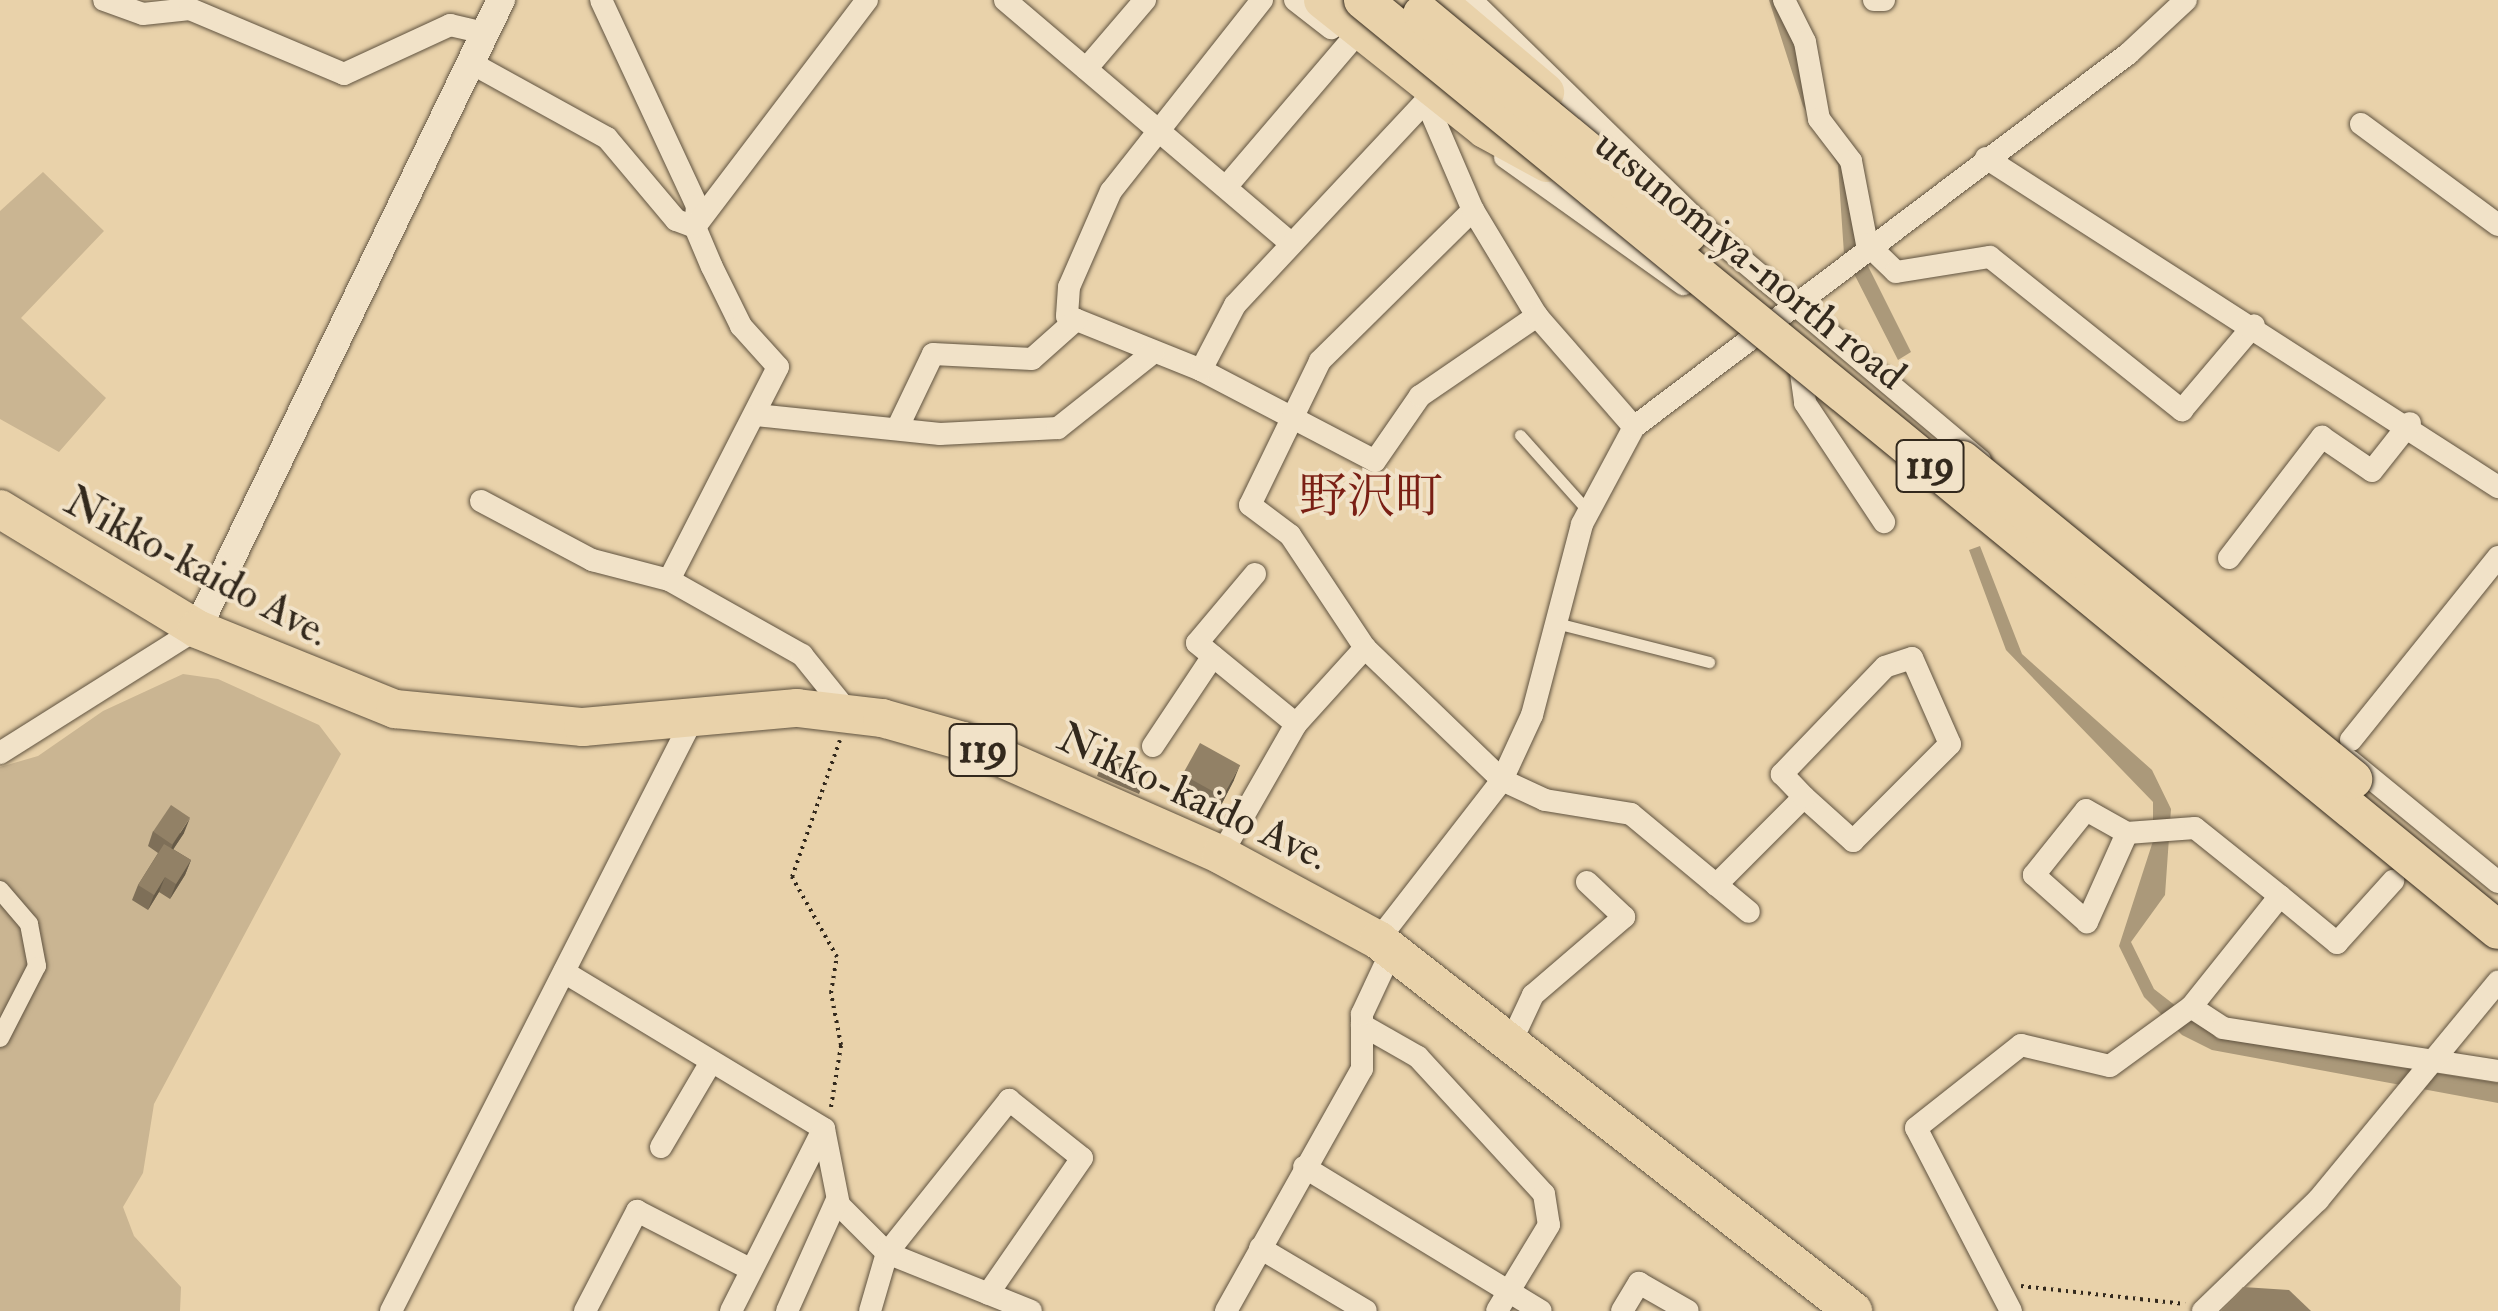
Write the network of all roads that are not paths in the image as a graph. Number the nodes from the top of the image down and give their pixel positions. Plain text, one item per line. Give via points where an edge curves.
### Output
1 (104, 0) edge
2 (501, 0) edge
3 (601, 0) edge
4 (867, 0) edge
5 (1145, 0) edge
6 (1262, 0) edge
7 (1295, 0) edge
8 (1323, 0) edge
9 (1364, 0) edge
10 (1404, 0) edge
11 (1436, 0) edge
12 (1472, 0) edge
13 (1784, 0) edge
14 (1874, 0) edge
15 (1884, 0) edge
16 (2186, 0) edge
17 (1014, 3) edge
18 (485, 33) junction
19 (1350, 42) junction
20 (471, 63) junction
21 (1086, 69) junction
22 (1426, 101) junction
23 (2361, 124) dead end
24 (1157, 127) junction
25 (1986, 158) junction
26 (1588, 186) junction
27 (1226, 187) junction
28 (1472, 210) junction
29 (2498, 225) edge
30 (695, 227) junction
31 (1696, 240) junction
32 (1289, 242) junction
33 (1868, 244) junction
34 (1792, 306) junction
35 (1536, 316) junction
36 (1076, 320) junction
37 (2254, 325) junction
38 (1755, 335) junction
39 (1154, 352) junction
40 (1201, 370) junction
41 (1801, 373) junction
42 (1292, 414) junction
43 (756, 415) junction
44 (2410, 423) junction
45 (1634, 427) junction
46 (897, 429) junction
47 (1520, 435) dead end
48 (2498, 487) edge
49 (481, 501) dead end
50 (0, 509) edge
51 (1588, 511) junction
52 (1884, 522) dead end
53 (2498, 557) edge
54 (2230, 558) dead end
55 (1256, 574) dead end
56 (669, 580) junction
57 (1552, 622) junction
58 (197, 628) junction
59 (1365, 648) junction
60 (1213, 656) junction
61 (1709, 662) dead end
62 (848, 712) junction
63 (693, 718) junction
64 (1296, 724) junction
65 (2351, 740) dead end
66 (1153, 746) dead end
67 (0, 753) edge
68 (1502, 780) junction
69 (1804, 797) junction
70 (2126, 834) junction
71 (1221, 855) junction
72 (2393, 881) dead end
73 (1587, 882) dead end
74 (2498, 882) edge
75 (1716, 884) junction
76 (0, 890) edge
77 (2280, 896) junction
78 (2498, 897) edge
79 (1749, 912) dead end
80 (2498, 930) edge
81 (1385, 945) junction
82 (2498, 950) edge
83 (564, 972) junction
84 (2498, 982) edge
85 (2191, 1006) junction
86 (1362, 1025) junction
87 (0, 1038) edge
88 (1511, 1042) junction
89 (711, 1062) junction
90 (2440, 1062) junction
91 (2498, 1071) edge
92 (824, 1129) junction
93 (661, 1148) dead end
94 (1304, 1167) junction
95 (837, 1200) junction
96 (1260, 1248) junction
97 (887, 1254) junction
98 (750, 1269) junction
99 (988, 1294) junction
100 (1503, 1301) edge
101 (2205, 1309) edge
102 (391, 1311) edge
103 (585, 1311) edge
104 (731, 1311) edge
105 (788, 1311) edge
106 (870, 1311) edge
107 (1031, 1311) edge
108 (1226, 1311) edge
109 (1366, 1311) edge
110 (1541, 1311) edge
111 (1622, 1311) edge
112 (1688, 1311) edge
113 (1852, 1311) edge
114 (2011, 1311) edge

1 - 18 street via 143,14 190,9 344,74 450,25
2 - 18 street
3 - 30 street via 698,206
4 - 30 street
5 - 21 street
6 - 24 street
7 - 19 street
8 - 26 highway, bridge via 1485,129
9 - 26 highway, utsunomiya-north road / 119, bridge
10 - 31 highway, utsunomiya-north road / 119, bridge
11 - 31 highway, bridge via 1620,155
12 - 34 street
13 - 33 street via 1805,42 1819,119 1850,161
14 - 15 street
16 - 25 street
17 - 21 street
18 - 20 street
19 - 22 street
19 - 27 street
20 - 30 street via 607,138 676,220
20 - 58 street
21 - 24 street
22 - 28 street
22 - 32 street
22 - 38 street
23 - 29 street
24 - 27 street
24 - 36 street via 1111,191 1069,286 1067,316
25 - 33 street
25 - 37 street via 2184,294
26 - 80 highway, utsunomiya-north road / 119, bridge
27 - 32 street
28 - 35 street
28 - 42 street via 1320,360
30 - 43 street via 740,326 778,367
31 - 78 highway, utsunomiya-north road / 119, bridge
32 - 40 street via 1235,304
33 - 34 street
33 - 37 street via 1896,272 1990,257 2182,410
34 - 38 street
34 - 74 street
35 - 42 street via 1420,396 1376,461
35 - 45 street
36 - 39 street
36 - 46 street via 1032,359 933,354
37 - 44 street
38 - 41 street
38 - 45 street
39 - 40 street
39 - 46 street via 1058,428
40 - 42 street
41 - 52 street via 1805,403
41 - 82 street
42 - 59 street via 1250,505 1290,535
43 - 46 street
43 - 56 street
44 - 48 street
44 - 54 street via 2372,471 2322,437
45 - 51 street
47 - 51 lane
49 - 56 street via 592,560
50 - 58 highway, Nikko-kaido Ave. / 119
51 - 57 street
53 - 65 street
55 - 60 street via 1197,643
56 - 62 street via 802,656
57 - 61 lane
57 - 68 street via 1532,715
58 - 63 highway, Nikko-kaido Ave. / 119 via 345,694 433,716 583,727
58 - 67 street
59 - 64 street
59 - 68 street
60 - 64 street
60 - 66 street
62 - 63 highway, Nikko-kaido Ave. / 119
62 - 71 highway, Nikko-kaido Ave. / 119 via 963,741
63 - 83 street
64 - 71 street
68 - 75 street via 1573,806 1613,805
68 - 81 street
69 - 69 street via 1852,840 1950,744 1912,658 1886,667 1782,774
69 - 75 street
70 - 70 street via 2086,810 2034,875 2087,922
70 - 77 street via 2196,828
71 - 81 highway, Nikko-kaido Ave. / 119
72 - 77 street via 2338,943
73 - 88 street via 1624,917 1533,995
75 - 79 street
76 - 87 street via 29,924 37,966
77 - 85 street
81 - 86 street
81 - 88 highway, Nikko-kaido Ave. / 119
83 - 89 street
83 - 102 street
84 - 90 street
85 - 90 street via 2224,1028
85 - 114 street via 2110,1066 2020,1046 1916,1128 1991,1286
86 - 94 street via 1362,1068
86 - 100 street via 1418,1057 1544,1194 1548,1225
88 - 113 highway, Nikko-kaido Ave. / 119
89 - 92 street
89 - 93 street
90 - 91 street
90 - 101 street
92 - 95 street via 823,1154
92 - 98 street
94 - 96 street
94 - 100 street
95 - 97 street
95 - 105 street
96 - 108 street
96 - 109 street
97 - 99 street
97 - 99 street via 1009,1100 1082,1158
97 - 106 street
98 - 103 street via 638,1212
98 - 104 street
99 - 107 street
100 - 110 street
111 - 112 street via 1640,1283

